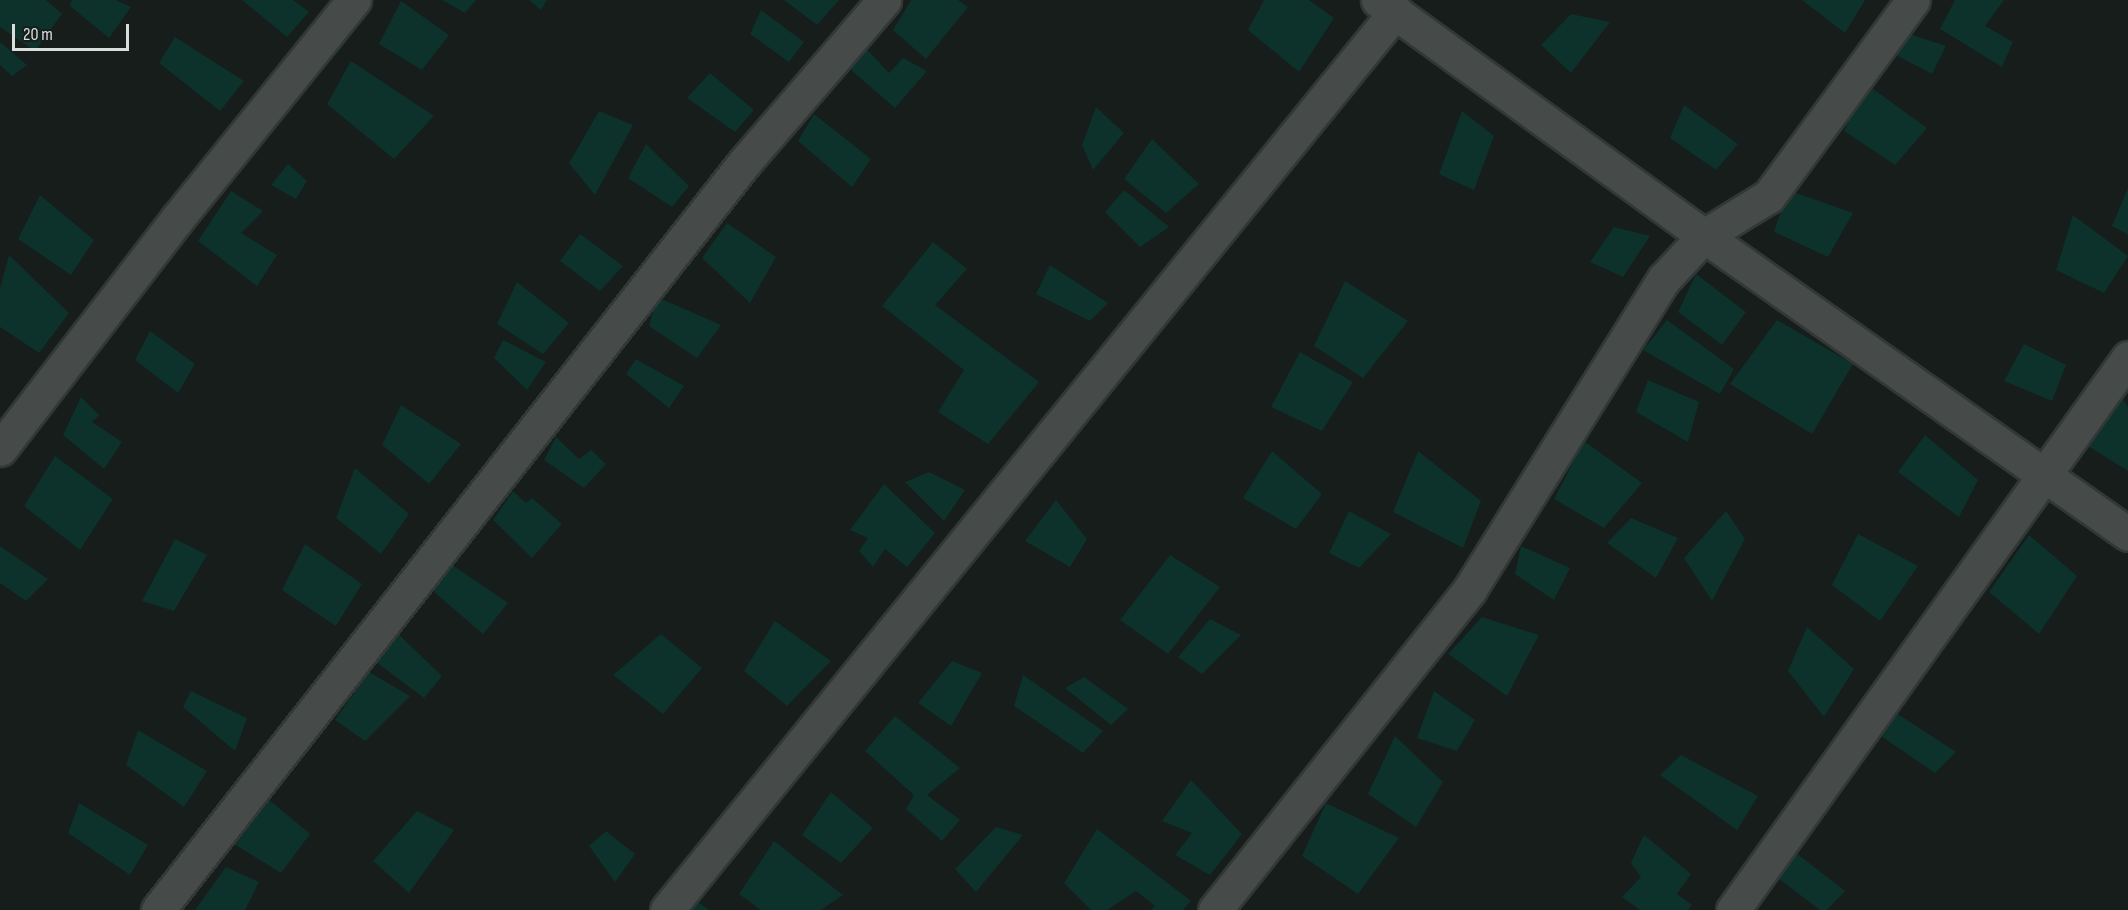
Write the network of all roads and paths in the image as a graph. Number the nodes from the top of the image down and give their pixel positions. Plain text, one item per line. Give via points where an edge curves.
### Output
1 (354, 0) edge
2 (884, 0) edge
3 (1913, 0) edge
4 (1387, 6) edge
5 (1704, 236) junction
6 (2128, 358) edge
7 (0, 449) edge
8 (2046, 476) junction
9 (2128, 534) edge
10 (158, 910) edge
11 (667, 910) edge
12 (1215, 910) edge
13 (1733, 910) edge

1 - 7 street via 177,219
2 - 10 street via 744,163
3 - 5 street via 1768,196
4 - 5 street
4 - 11 street
5 - 8 street
5 - 12 street via 1664,279 1470,589
6 - 8 street
8 - 9 street
8 - 13 street

